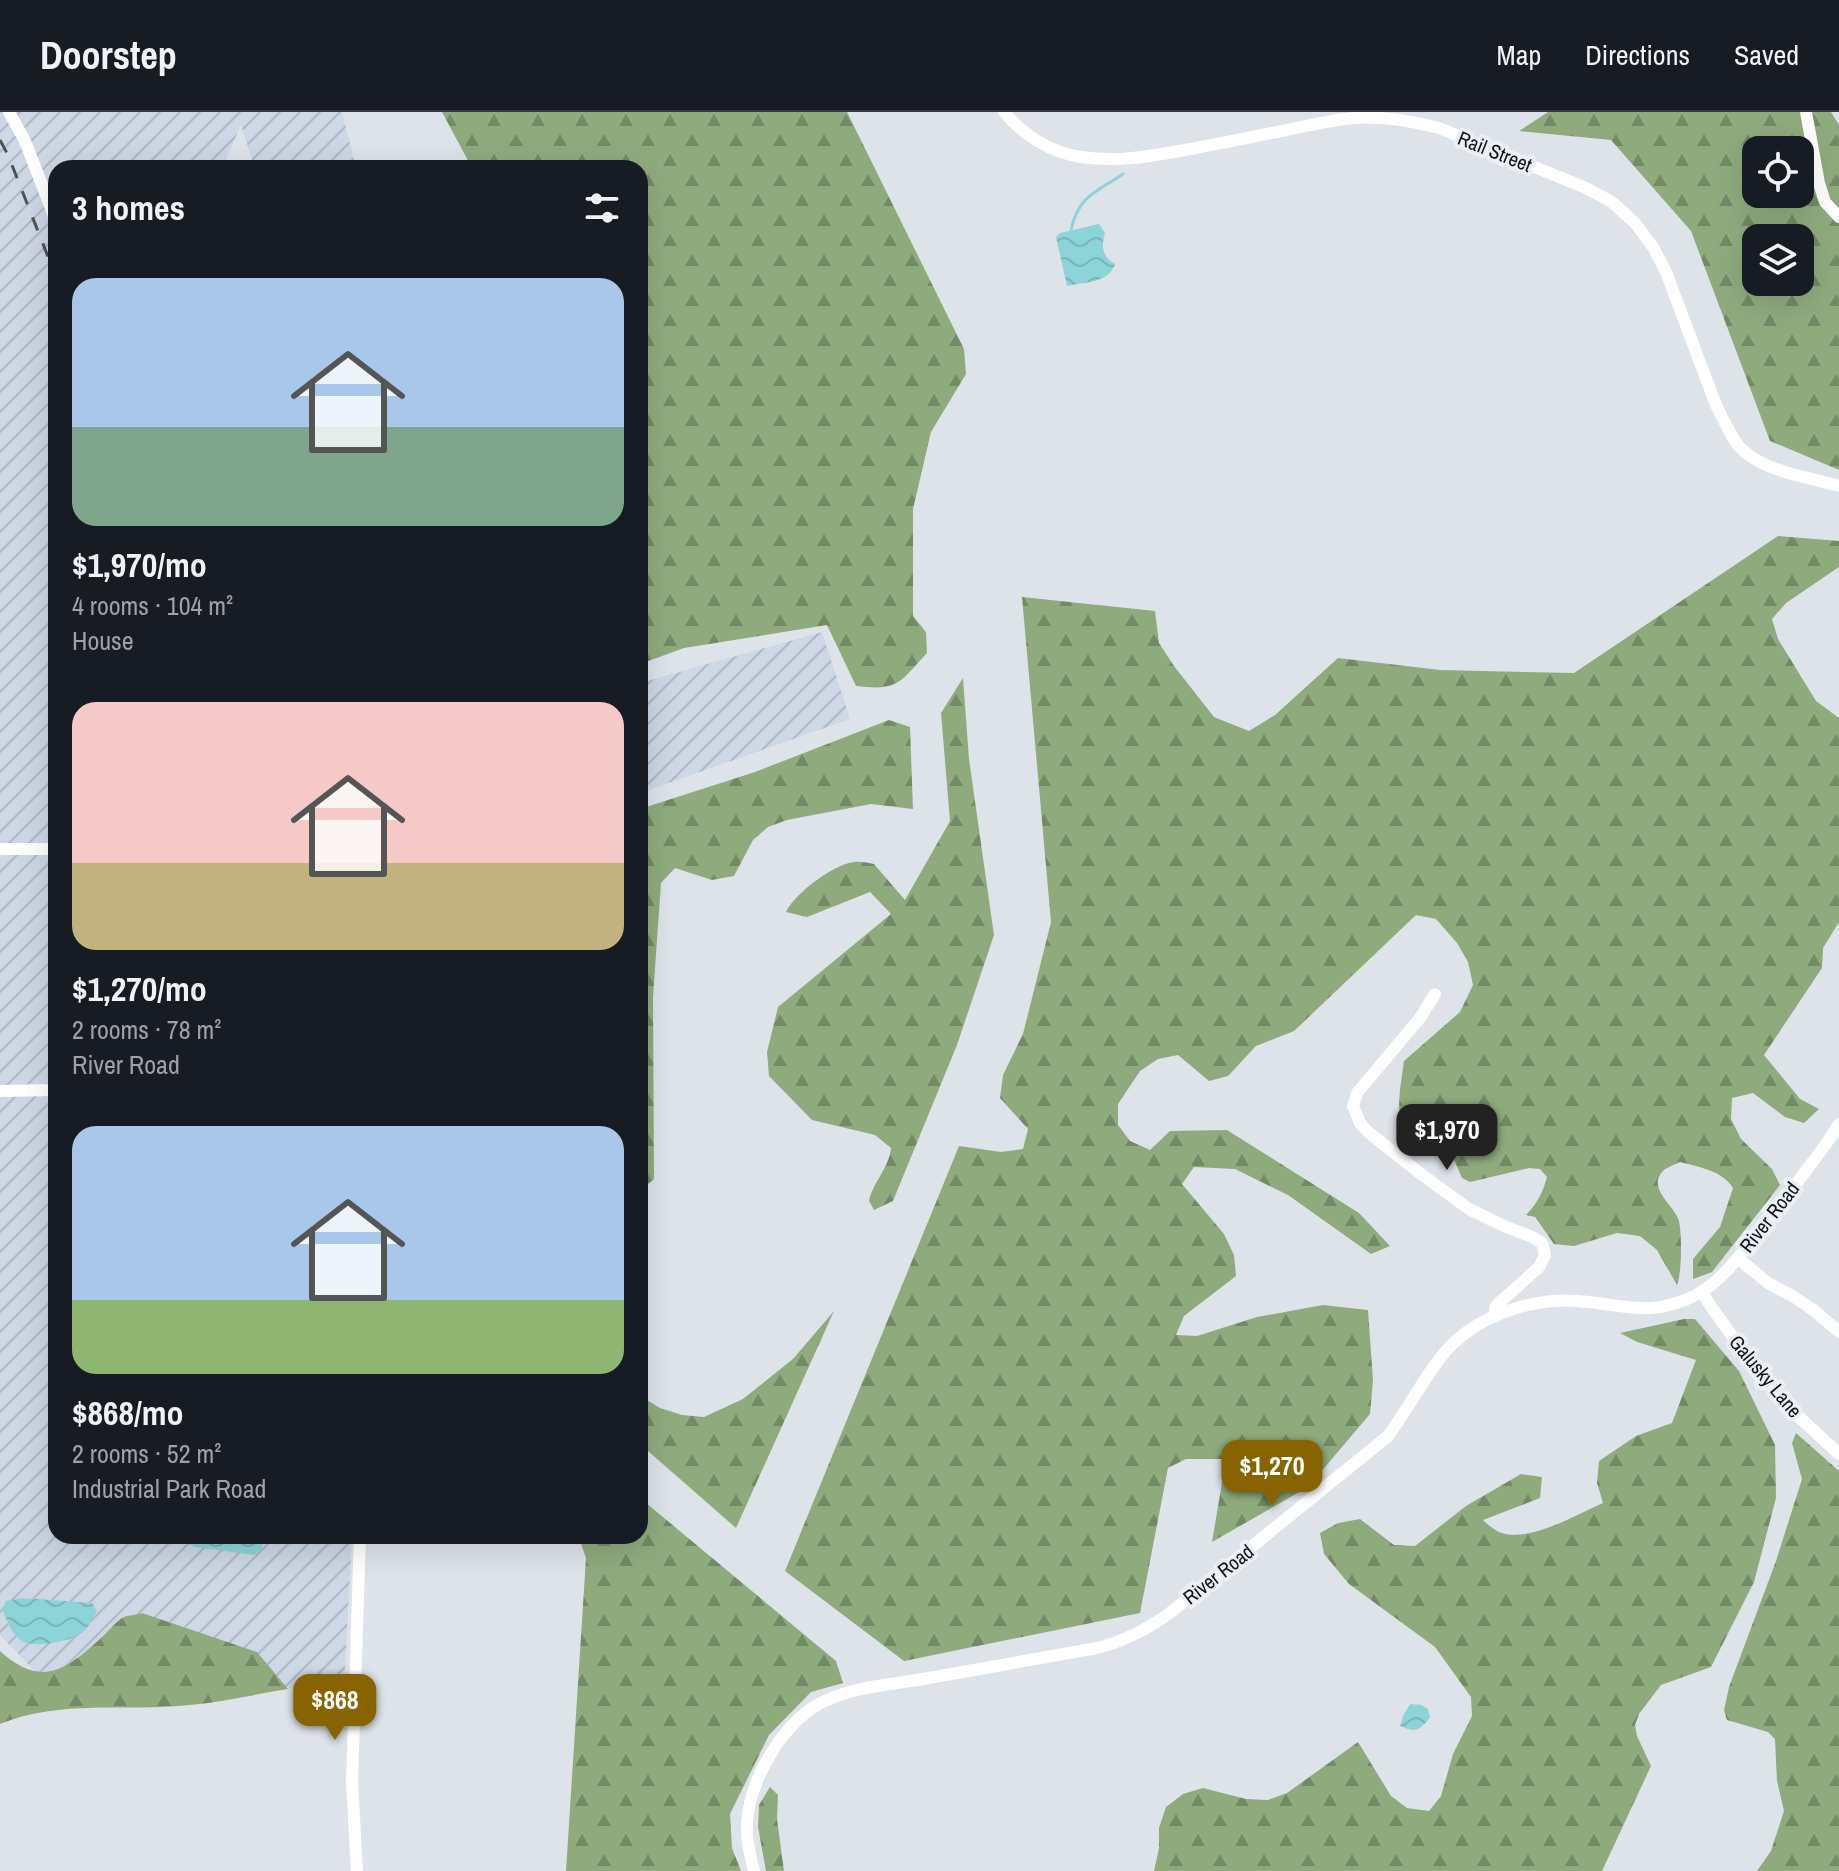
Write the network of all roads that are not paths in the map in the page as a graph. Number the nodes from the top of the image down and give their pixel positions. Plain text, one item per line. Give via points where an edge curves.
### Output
1 (9, 112) edge
2 (1004, 112) edge
3 (1806, 112) edge
4 (48, 200) edge
5 (1839, 217) edge
6 (1839, 486) edge
7 (0, 849) edge
8 (48, 849) edge
9 (1435, 994) dead end
10 (48, 1090) edge
11 (0, 1091) edge
12 (1839, 1124) edge
13 (1738, 1258) junction
14 (1702, 1291) junction
15 (1495, 1317) junction
16 (1839, 1332) edge
17 (1839, 1454) edge
18 (360, 1544) edge
19 (357, 1871) edge
20 (754, 1871) edge

1 - 4 street
2 - 6 street, Rail Street via 1030,137 1057,150 1105,159 1163,154 1356,118 1415,122 1586,188 1612,202 1653,247 1716,405 1739,446 1764,465
3 - 5 street via 1822,193
7 - 8 street
9 - 15 street via 1357,1093 1353,1106 1368,1132 1442,1190 1483,1217 1542,1243 1545,1255 1539,1267 1499,1303
10 - 11 street
12 - 13 street, River Road
13 - 14 street, River Road
13 - 16 street
14 - 15 street, River Road via 1662,1308 1552,1301
14 - 17 street, Galusky Lane via 1757,1371
15 - 20 street, River Road via 1446,1351 1387,1437 1155,1624 1114,1644 872,1688 811,1709 784,1734 754,1791 747,1825
18 - 19 street via 352,1781

